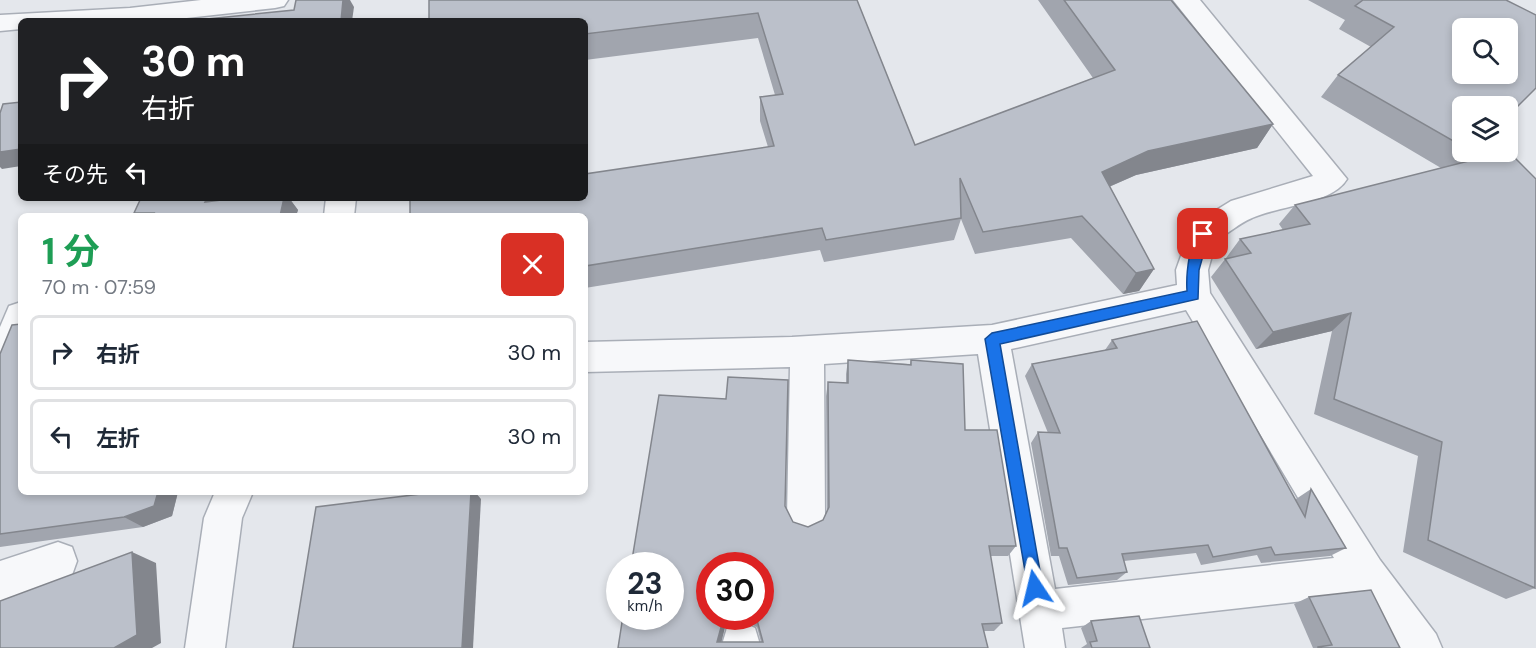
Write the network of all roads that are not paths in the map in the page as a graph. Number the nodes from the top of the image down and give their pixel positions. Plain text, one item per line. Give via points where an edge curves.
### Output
1 (275, 0) edge
2 (1186, 0) edge
3 (90, 18) edge
4 (18, 21) edge
5 (0, 23) edge
6 (1194, 295) junction
7 (0, 308) edge
8 (18, 310) edge
9 (18, 324) edge
10 (992, 339) junction
11 (807, 350) junction
12 (588, 357) edge
13 (0, 370) edge
14 (233, 495) edge
15 (806, 517) dead end
16 (58, 561) dead end
17 (1366, 574) junction
18 (0, 581) edge
19 (1042, 629) edge
20 (205, 648) edge
21 (1422, 648) edge

1 - 3 street
2 - 6 street via 1332,178 1316,187 1242,209 1203,234 1192,270
4 - 5 street
6 - 10 street
6 - 17 street
7 - 8 street
9 - 13 street
10 - 11 street
10 - 19 street
11 - 12 street
11 - 15 street
14 - 20 street via 223,518
16 - 18 street
17 - 19 street
17 - 21 street

